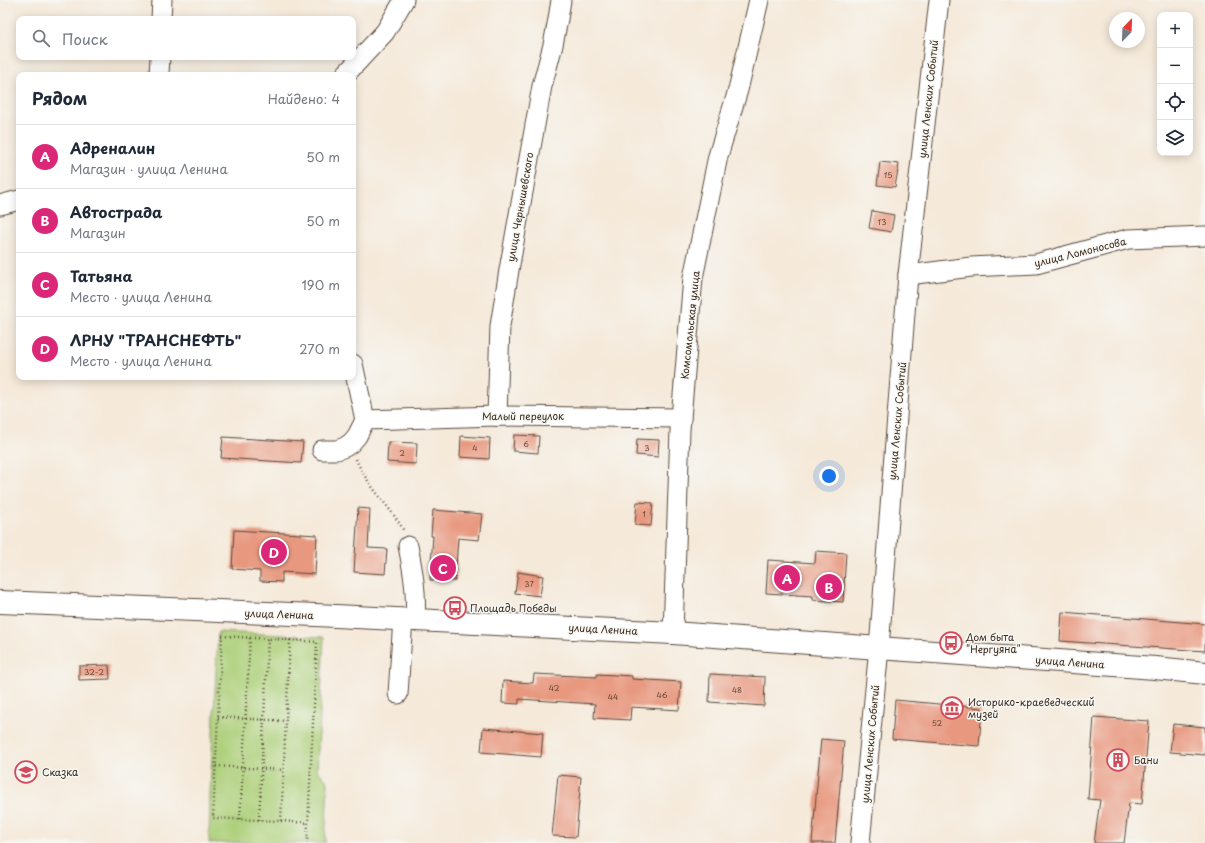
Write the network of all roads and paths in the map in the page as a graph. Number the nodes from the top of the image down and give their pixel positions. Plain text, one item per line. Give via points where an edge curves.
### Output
1 (162, 0) edge
2 (404, 0) edge
3 (561, 0) edge
4 (759, 0) edge
5 (939, 0) edge
6 (161, 16) edge
7 (160, 60) edge
8 (159, 72) edge
9 (348, 72) edge
10 (16, 201) edge
11 (0, 205) edge
12 (1205, 236) edge
13 (908, 275) junction
14 (356, 378) edge
15 (497, 416) junction
16 (681, 418) junction
17 (365, 420) junction
18 (351, 443) junction
19 (322, 450) dead end
20 (408, 546) joint
21 (0, 602) edge
22 (409, 619) junction
23 (673, 633) junction
24 (250, 637) junction
25 (268, 638) junction
26 (290, 640) junction
27 (879, 648) junction
28 (1205, 673) edge
29 (398, 694) dead end
30 (218, 717) junction
31 (245, 718) junction
32 (264, 719) junction
33 (286, 720) junction
34 (216, 766) junction
35 (243, 767) junction
36 (262, 768) junction
37 (283, 770) junction
38 (240, 819) junction
39 (259, 820) junction
40 (281, 821) junction
41 (308, 823) junction
42 (307, 843) edge
43 (860, 843) edge

1 - 6 street
2 - 9 street via 386,32
3 - 15 street, улица Чернышевского via 542,86 500,326
4 - 16 street, Комсомольская улица via 738,90 718,156 693,278
5 - 13 street, улица Ленских Событий
7 - 8 street
10 - 11 street
12 - 13 street, улица Ломоносова via 1128,240 1036,264 971,267
13 - 27 street, улица Ленских Событий
14 - 17 street
15 - 16 street, Малый переулок
15 - 17 street, Малый переулок
16 - 23 street, Комсомольская улица
17 - 18 street via 358,436
18 - 19 street via 337,450
18 - 20 path via 361,468 399,523
20 - 22 street via 416,605
21 - 22 main road, улица Ленина
22 - 23 main road, улица Ленина
22 - 29 street
23 - 27 main road, улица Ленина
24 - 25 path
24 - 30 path via 222,636
24 - 31 path
25 - 26 path
25 - 32 path
26 - 33 path
26 - 41 path via 318,642
27 - 28 main road, улица Ленина
27 - 43 street, улица Ленских Событий
30 - 31 path
30 - 34 path
31 - 32 path
31 - 35 path
32 - 33 path
32 - 36 path
33 - 37 path
34 - 35 path
34 - 38 path via 213,818
35 - 36 path
35 - 38 path
36 - 37 path
36 - 39 path
37 - 40 path
38 - 39 path
39 - 40 path
40 - 41 path
41 - 42 path

